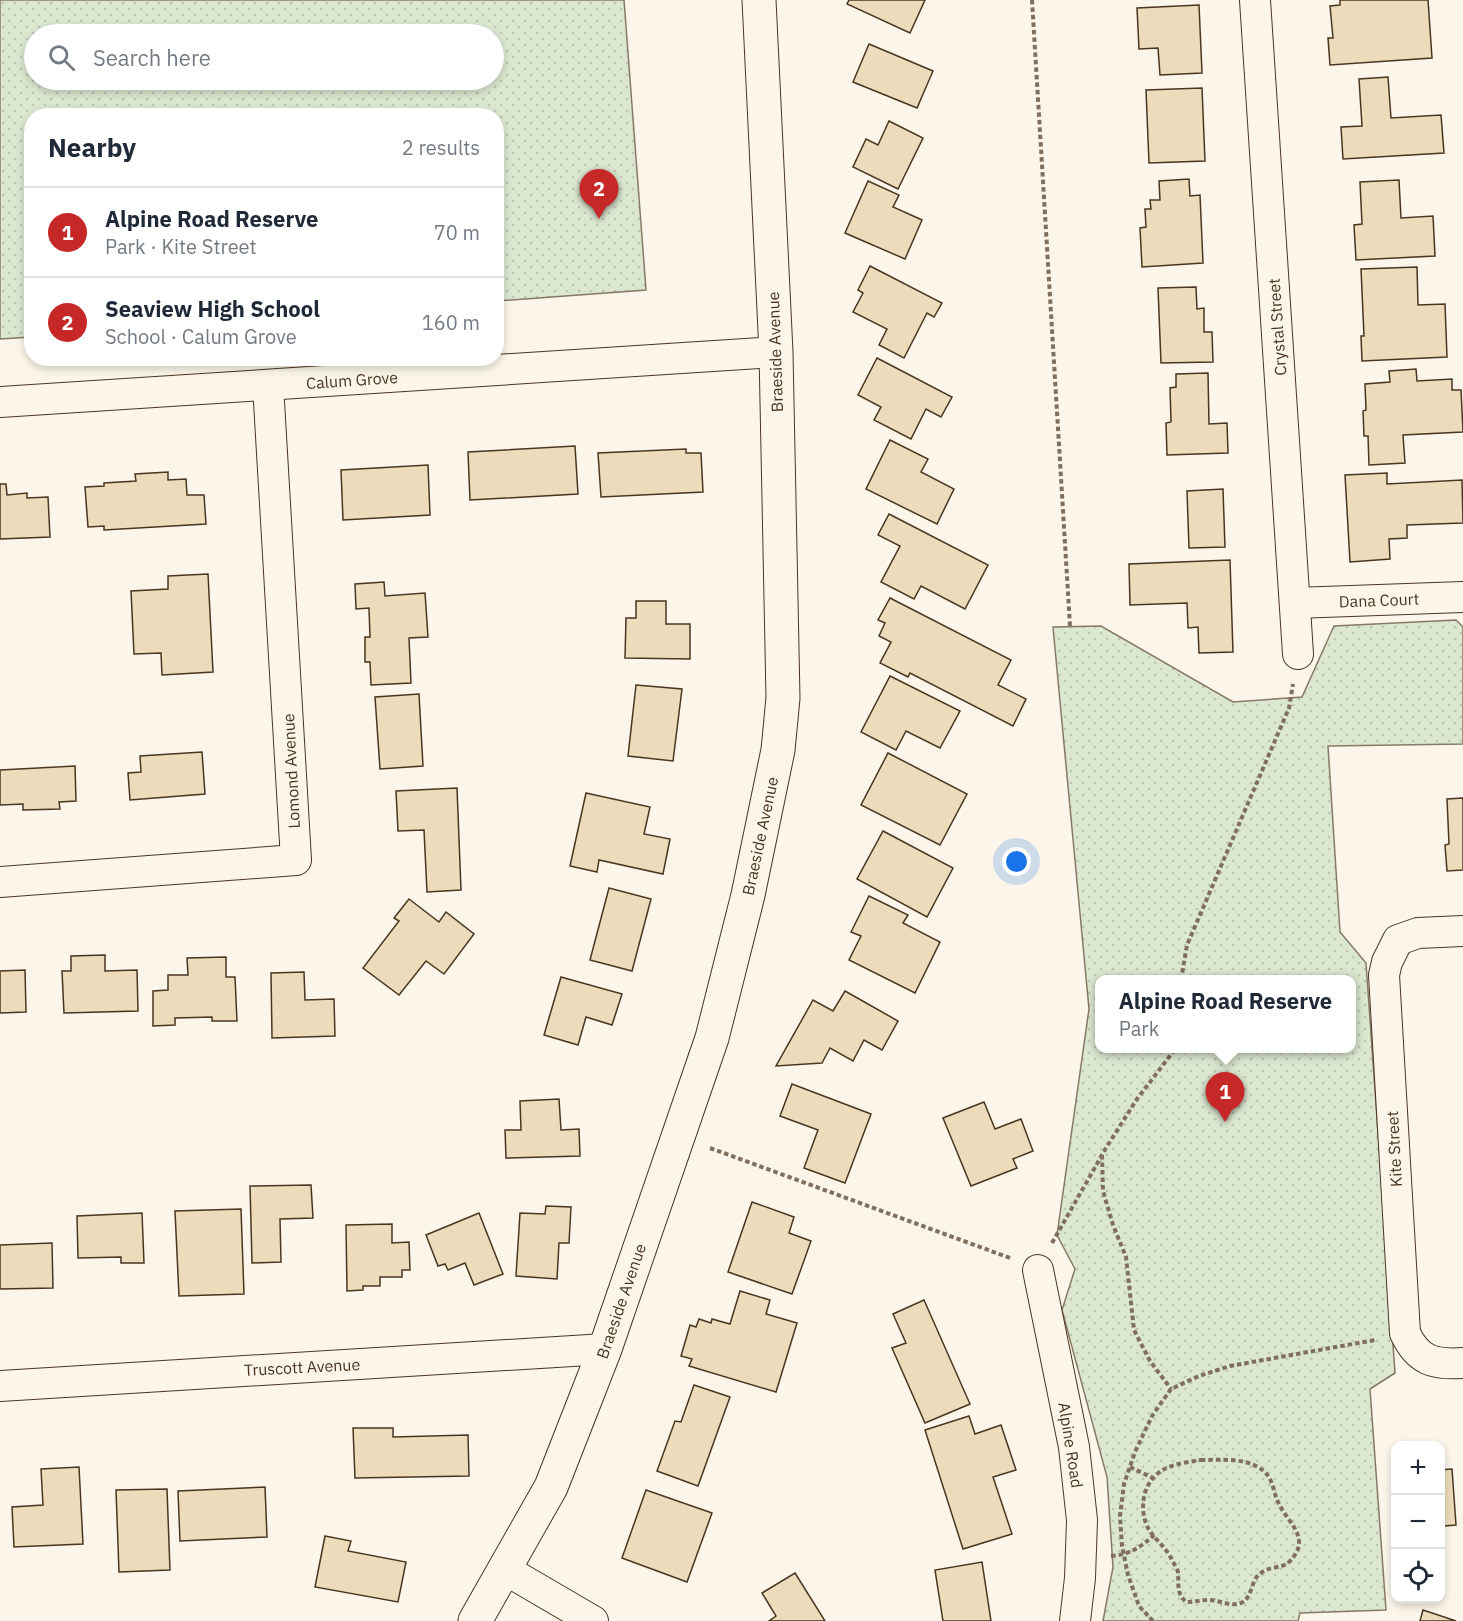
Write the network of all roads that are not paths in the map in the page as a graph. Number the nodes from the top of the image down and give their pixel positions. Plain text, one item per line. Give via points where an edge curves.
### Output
1 (759, 0) edge
2 (1255, 0) edge
3 (776, 352) junction
4 (268, 385) junction
5 (0, 402) edge
6 (1463, 597) edge
7 (1295, 603) junction
8 (1298, 654) road end
9 (0, 882) edge
10 (1463, 931) edge
11 (1038, 1270) road end
12 (605, 1349) junction
13 (1463, 1363) edge
14 (0, 1386) edge
15 (504, 1569) junction
16 (475, 1621) edge
17 (593, 1621) edge
18 (1075, 1621) edge

1 - 3 street, Braeside Avenue
2 - 7 street, Crystal Street
3 - 4 street, Calum Grove
3 - 12 street, Braeside Avenue via 783,698 778,750 748,895 712,1038
4 - 5 street, Calum Grove
4 - 9 street, Lomond Avenue via 296,860
6 - 7 street, Dana Court
7 - 8 street, Crystal Street
10 - 13 street, Kite Street via 1408,935 1398,940 1384,975 1406,1333 1420,1355 1445,1364
11 - 18 street, Alpine Road via 1074,1447 1082,1520
12 - 14 street, Truscott Avenue
12 - 15 street, Braeside Avenue via 551,1487
15 - 16 street, Braeside Avenue
15 - 17 street

